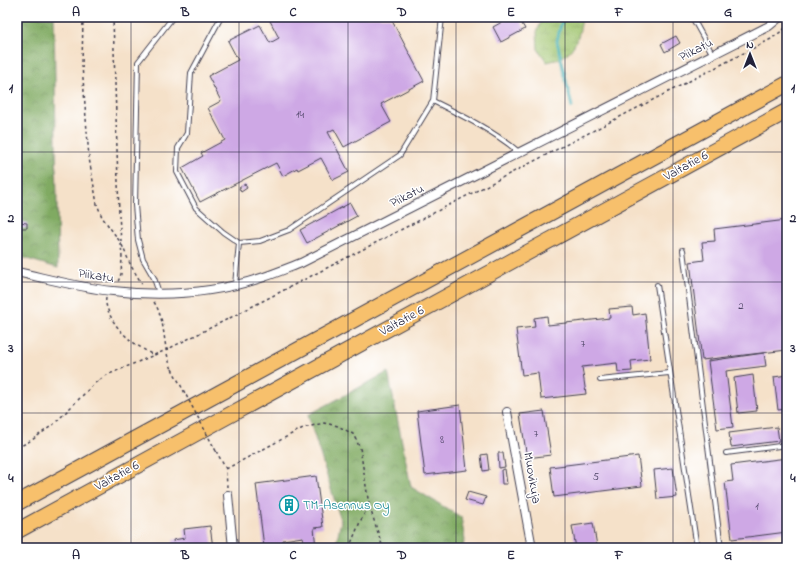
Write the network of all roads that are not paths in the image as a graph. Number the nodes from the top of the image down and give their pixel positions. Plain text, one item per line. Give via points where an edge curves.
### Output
1 (173, 17) edge
2 (221, 17) edge
3 (442, 17) edge
4 (692, 17) edge
5 (780, 17) edge
6 (713, 55) junction
7 (787, 84) edge
8 (433, 101) junction
9 (787, 111) edge
10 (520, 153) junction
11 (239, 243) junction
12 (683, 250) dead end
13 (17, 272) edge
14 (235, 285) junction
15 (657, 285) dead end
16 (159, 293) junction
17 (669, 373) junction
18 (600, 380) dead end
19 (507, 412) dead end
20 (787, 445) edge
21 (726, 453) dead end
22 (228, 495) road end
23 (17, 503) edge
24 (17, 531) edge
25 (233, 548) edge
26 (532, 548) edge
27 (697, 548) edge
28 (721, 548) edge

1 - 16 lane via 138,62 135,205 138,240 143,259
2 - 11 lane via 191,73 187,133 178,148 177,172 196,208
3 - 8 lane
4 - 6 lane
5 - 6 street, Piikatu via 769,26
6 - 10 street, Piikatu
7 - 23 highway, Valtatie 6
8 - 10 lane via 490,131
8 - 11 lane via 400,155 289,230 260,241
9 - 24 highway, Valtatie 6
10 - 14 street, Piikatu via 301,263
11 - 14 lane
12 - 28 lane
13 - 16 street, Piikatu via 112,291
14 - 16 street, Piikatu via 204,291
15 - 17 lane
17 - 18 lane
17 - 27 lane
19 - 26 street, Muovikuja
20 - 21 lane
22 - 25 street

